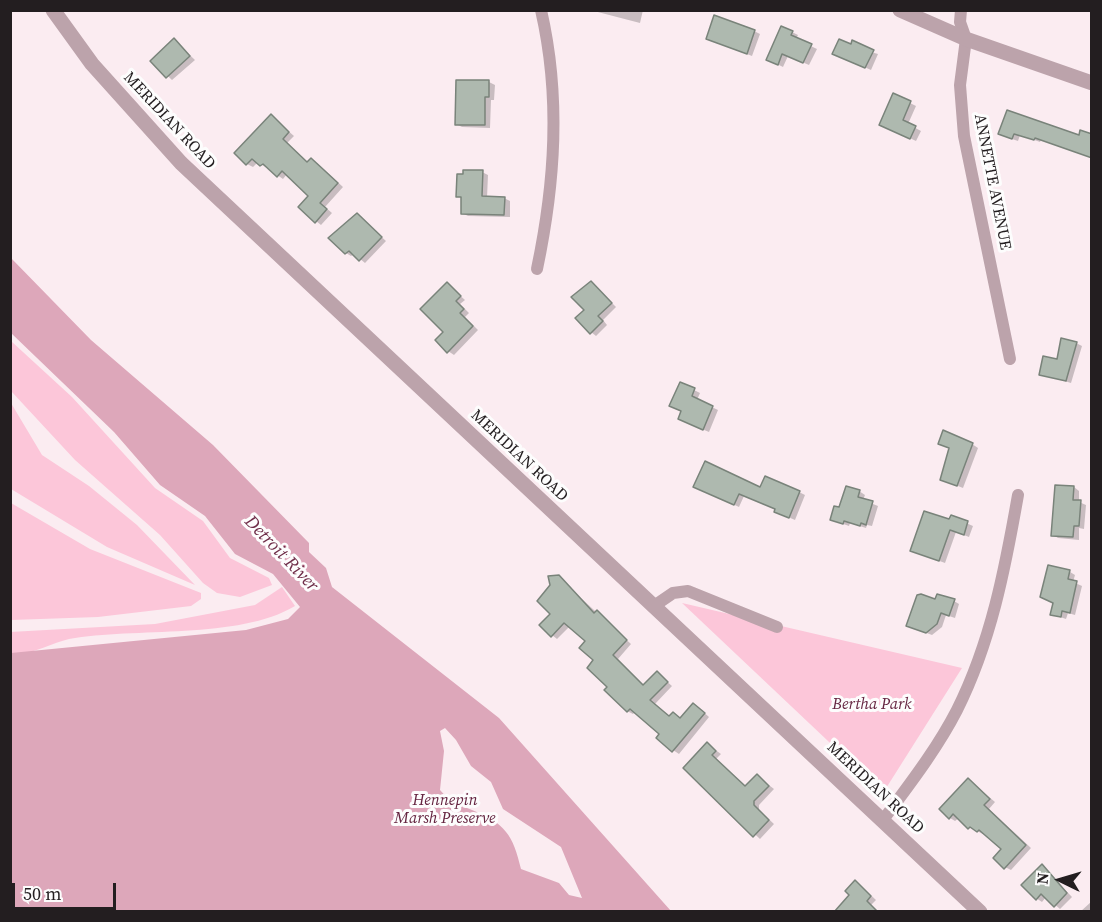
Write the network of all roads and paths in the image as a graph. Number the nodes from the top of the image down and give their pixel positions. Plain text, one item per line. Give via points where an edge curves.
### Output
1 (52, 10) edge
2 (541, 10) edge
3 (900, 10) edge
4 (961, 10) edge
5 (966, 39) junction
6 (1092, 83) edge
7 (537, 269) dead end
8 (1010, 359) dead end
9 (1018, 495) dead end
10 (654, 606) junction
11 (777, 627) dead end
12 (882, 820) junction
13 (980, 912) edge

1 - 10 street, MERIDIAN ROAD via 92,64 181,163
2 - 7 street via 552,74 554,137 547,221
3 - 5 street
4 - 5 street, ANNETTE AVENUE via 960,22
5 - 6 street
5 - 8 street, ANNETTE AVENUE via 960,85 964,136
9 - 12 street via 999,597 971,679 935,747
10 - 11 street via 673,593 688,591
10 - 12 street, MERIDIAN ROAD
12 - 13 street, MERIDIAN ROAD

